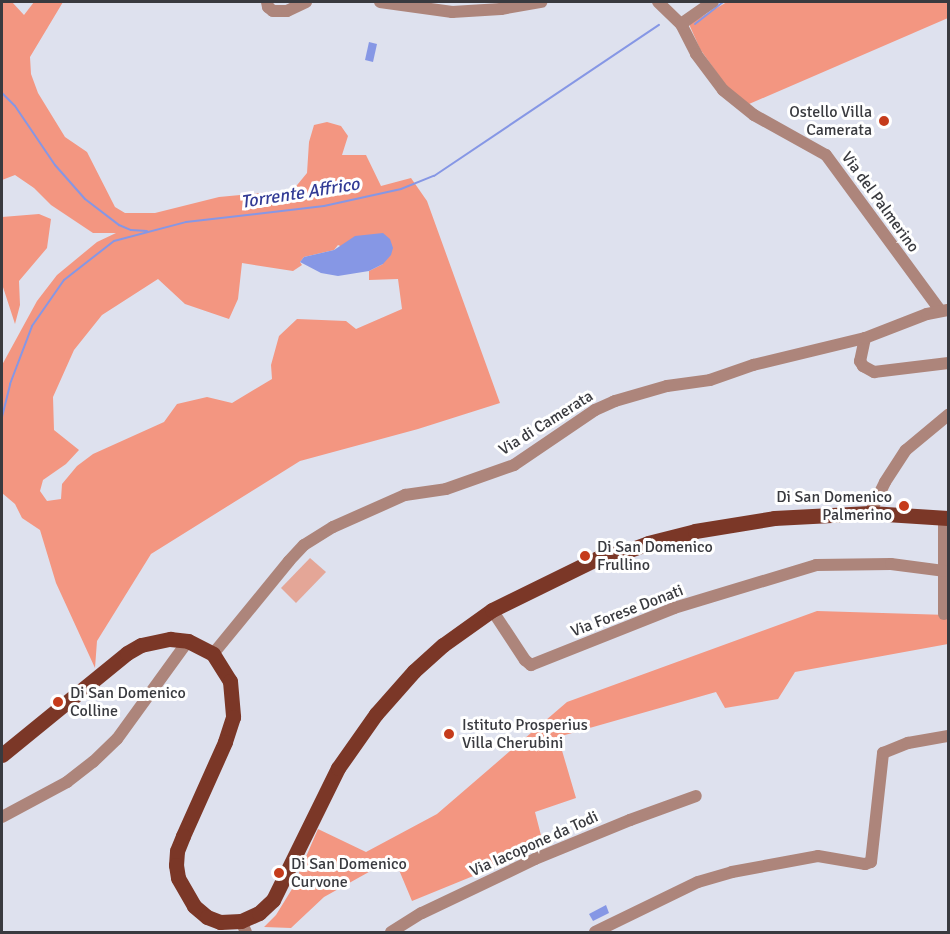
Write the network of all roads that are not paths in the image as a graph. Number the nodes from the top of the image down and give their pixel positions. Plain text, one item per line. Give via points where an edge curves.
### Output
1 (267, 2) edge
2 (306, 2) edge
3 (380, 2) edge
4 (541, 2) edge
5 (658, 2) edge
6 (713, 2) edge
7 (681, 24) junction
8 (944, 310) edge
9 (865, 338) junction
10 (948, 363) edge
11 (948, 415) edge
12 (878, 513) junction
13 (941, 517) edge
14 (944, 571) junction
15 (492, 610) junction
16 (944, 614) dead end
17 (188, 641) junction
18 (213, 654) junction
19 (948, 736) edge
20 (2, 755) edge
21 (696, 796) dead end
22 (2, 817) edge
23 (244, 927) edge
24 (392, 933) edge
25 (595, 933) edge

1 - 2 street via 273,11 287,11
3 - 4 street via 452,12
5 - 7 street, Via del Palmerino
6 - 7 street
7 - 8 street, Via del Palmerino via 723,90 754,115 826,155
8 - 9 street, Via di Camerata
9 - 10 street via 860,361 874,372
9 - 18 street, Via di Camerata via 615,401 595,410 514,465 446,489 405,495 333,527 304,545
11 - 12 street via 906,450 882,490
12 - 13 main road
12 - 15 main road via 742,522 615,551
13 - 14 street
14 - 15 street, Via Forese Donati via 891,564 816,565 674,608 531,665
14 - 16 street
15 - 23 main road via 443,645 383,704 338,768 273,900
17 - 18 main road
17 - 20 main road via 154,640 127,653
17 - 22 street via 117,739 93,762 67,782
18 - 23 main road via 230,681 233,717 180,843 176,865 178,878 194,906 207,917
19 - 25 street via 908,742 883,753 871,862 818,856 732,872 689,886
21 - 24 street, Via Iacopone da Todi via 535,859 422,913

